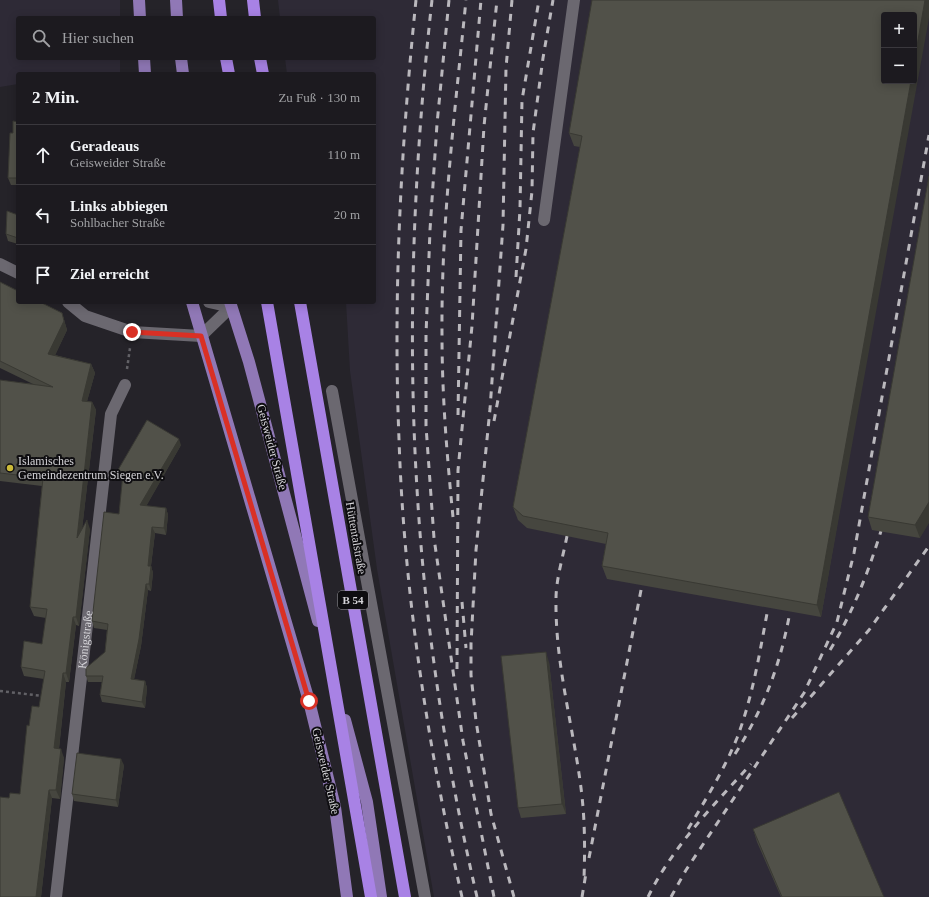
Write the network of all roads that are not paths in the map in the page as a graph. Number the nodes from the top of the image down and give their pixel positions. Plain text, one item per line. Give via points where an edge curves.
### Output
1 (139, 0) edge
2 (176, 0) edge
3 (219, 0) edge
4 (253, 0) edge
5 (574, 0) edge
6 (140, 16) edge
7 (177, 16) edge
8 (221, 16) edge
9 (255, 16) edge
10 (144, 60) edge
11 (181, 60) edge
12 (226, 60) edge
13 (260, 60) edge
14 (145, 72) edge
15 (183, 72) edge
16 (229, 72) edge
17 (263, 72) edge
18 (544, 220) dead end
19 (0, 264) edge
20 (16, 272) edge
21 (70, 304) edge
22 (193, 304) edge
23 (267, 304) edge
24 (300, 304) edge
25 (230, 305) edge
26 (201, 336) junction
27 (125, 385) road end
28 (332, 391) dead end
29 (56, 897) edge
30 (347, 897) edge
31 (371, 897) edge
32 (381, 897) edge
33 (405, 897) edge
34 (425, 897) edge

1 - 6 main road
2 - 7 main road
3 - 8 highway
4 - 9 highway
5 - 18 street
10 - 14 main road
11 - 15 main road
12 - 16 highway
13 - 17 highway
19 - 20 street
21 - 26 street via 85,316 132,332
22 - 26 main road, Geisweider Straße
23 - 31 highway, B 54
24 - 33 highway, Hüttentalstraße / B 54
25 - 26 street
25 - 32 main road, Geisweider Straße via 249,362 367,802
26 - 30 main road, Geisweider Straße via 309,701 335,807
27 - 29 street, Königstraße via 112,414
28 - 34 street

